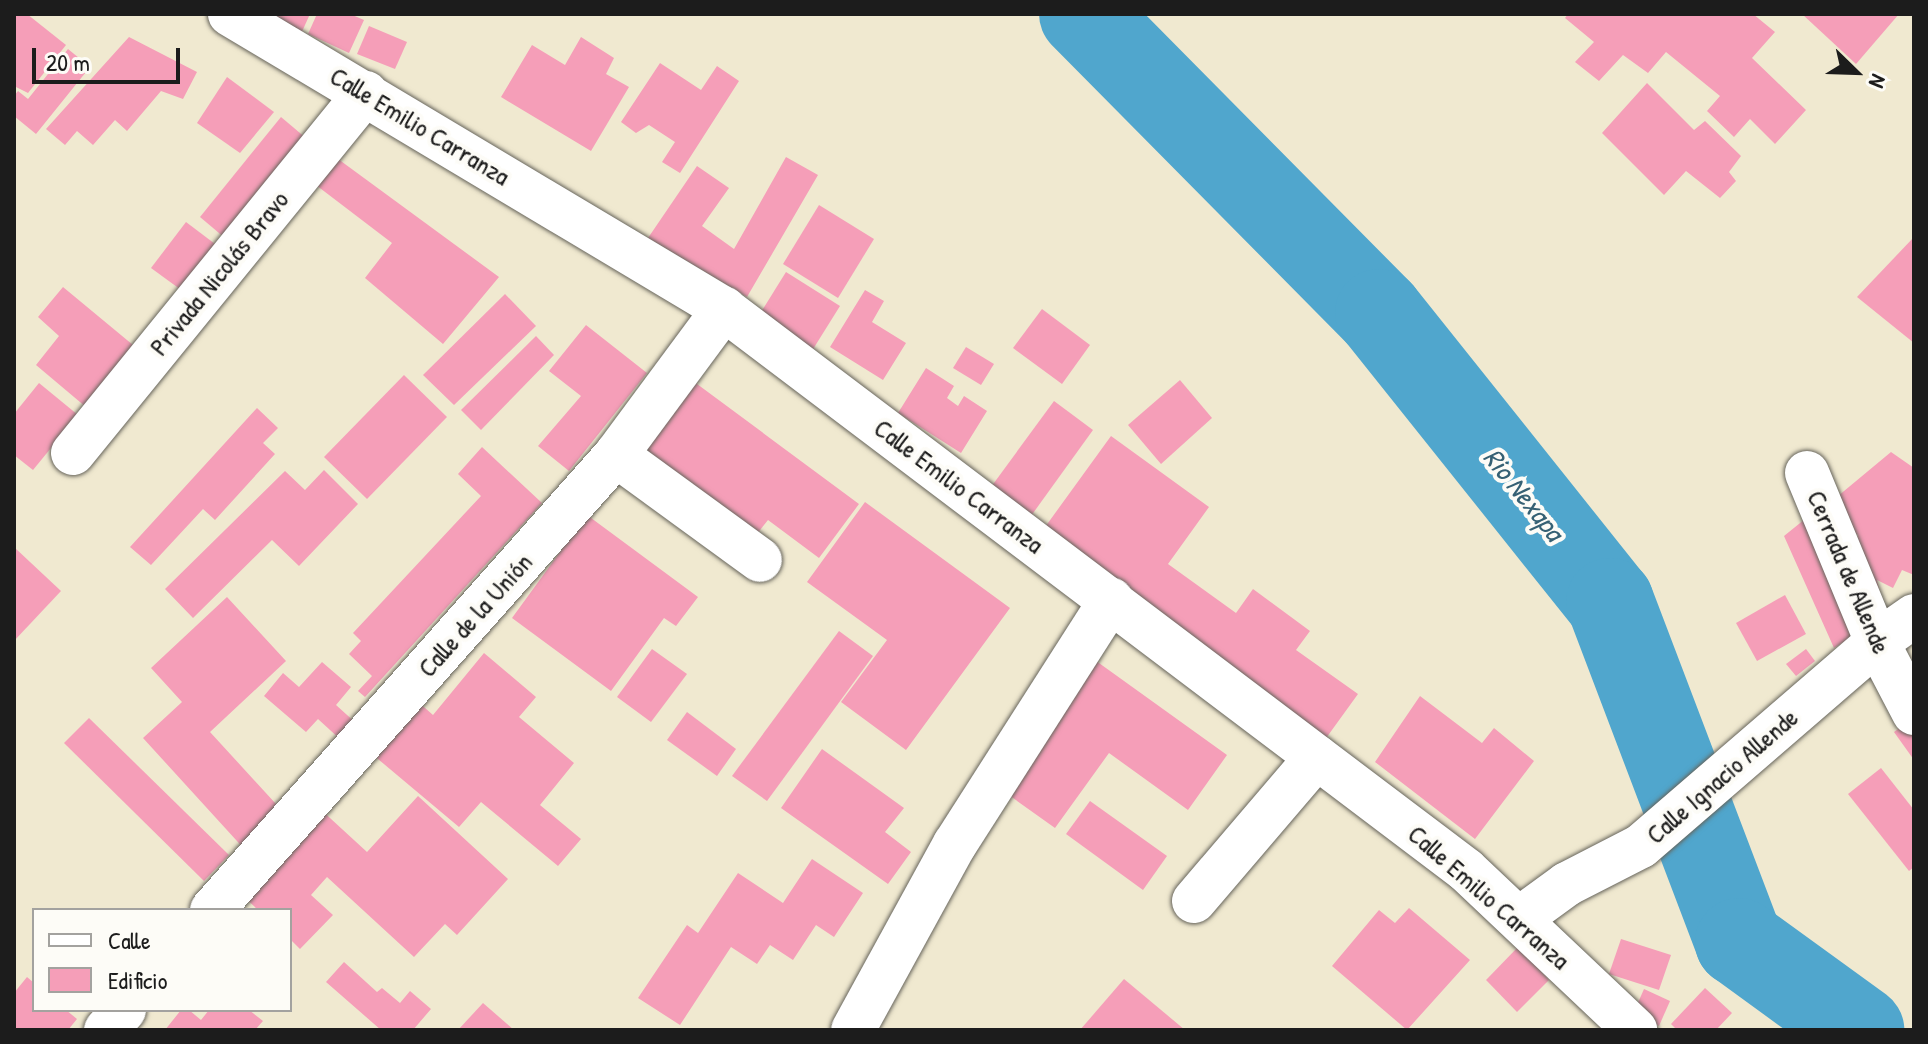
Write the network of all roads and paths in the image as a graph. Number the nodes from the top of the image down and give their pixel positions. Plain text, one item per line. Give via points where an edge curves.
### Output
1 (230, 14) edge
2 (366, 93) junction
3 (724, 309) junction
4 (73, 453) dead end
5 (616, 455) junction
6 (1807, 473) dead end
7 (760, 560) dead end
8 (1111, 600) junction
9 (1914, 616) edge
10 (1877, 642) junction
11 (1914, 713) edge
12 (1317, 757) junction
13 (1194, 901) dead end
14 (214, 908) edge
15 (1519, 919) junction
16 (122, 1012) edge
17 (106, 1030) edge
18 (853, 1030) edge
19 (1635, 1030) edge

1 - 2 street, Calle Emilio Carranza
2 - 3 street, Calle Emilio Carranza
2 - 4 street, Privada Nicolás Bravo
3 - 5 street, Calle de la Unión
3 - 8 street, Calle Emilio Carranza
5 - 7 street
5 - 14 street, Calle de la Unión
6 - 10 street, Cerrada de Allende
8 - 12 street, Calle Emilio Carranza
8 - 18 street via 955,844
9 - 10 street, Calle Ignacio Allende
10 - 11 street, Cerrada de Allende
10 - 15 street, Calle Ignacio Allende via 1641,846 1567,884
12 - 13 street
12 - 15 street, Calle Emilio Carranza via 1466,870
15 - 19 street, Calle Emilio Carranza
16 - 17 street

